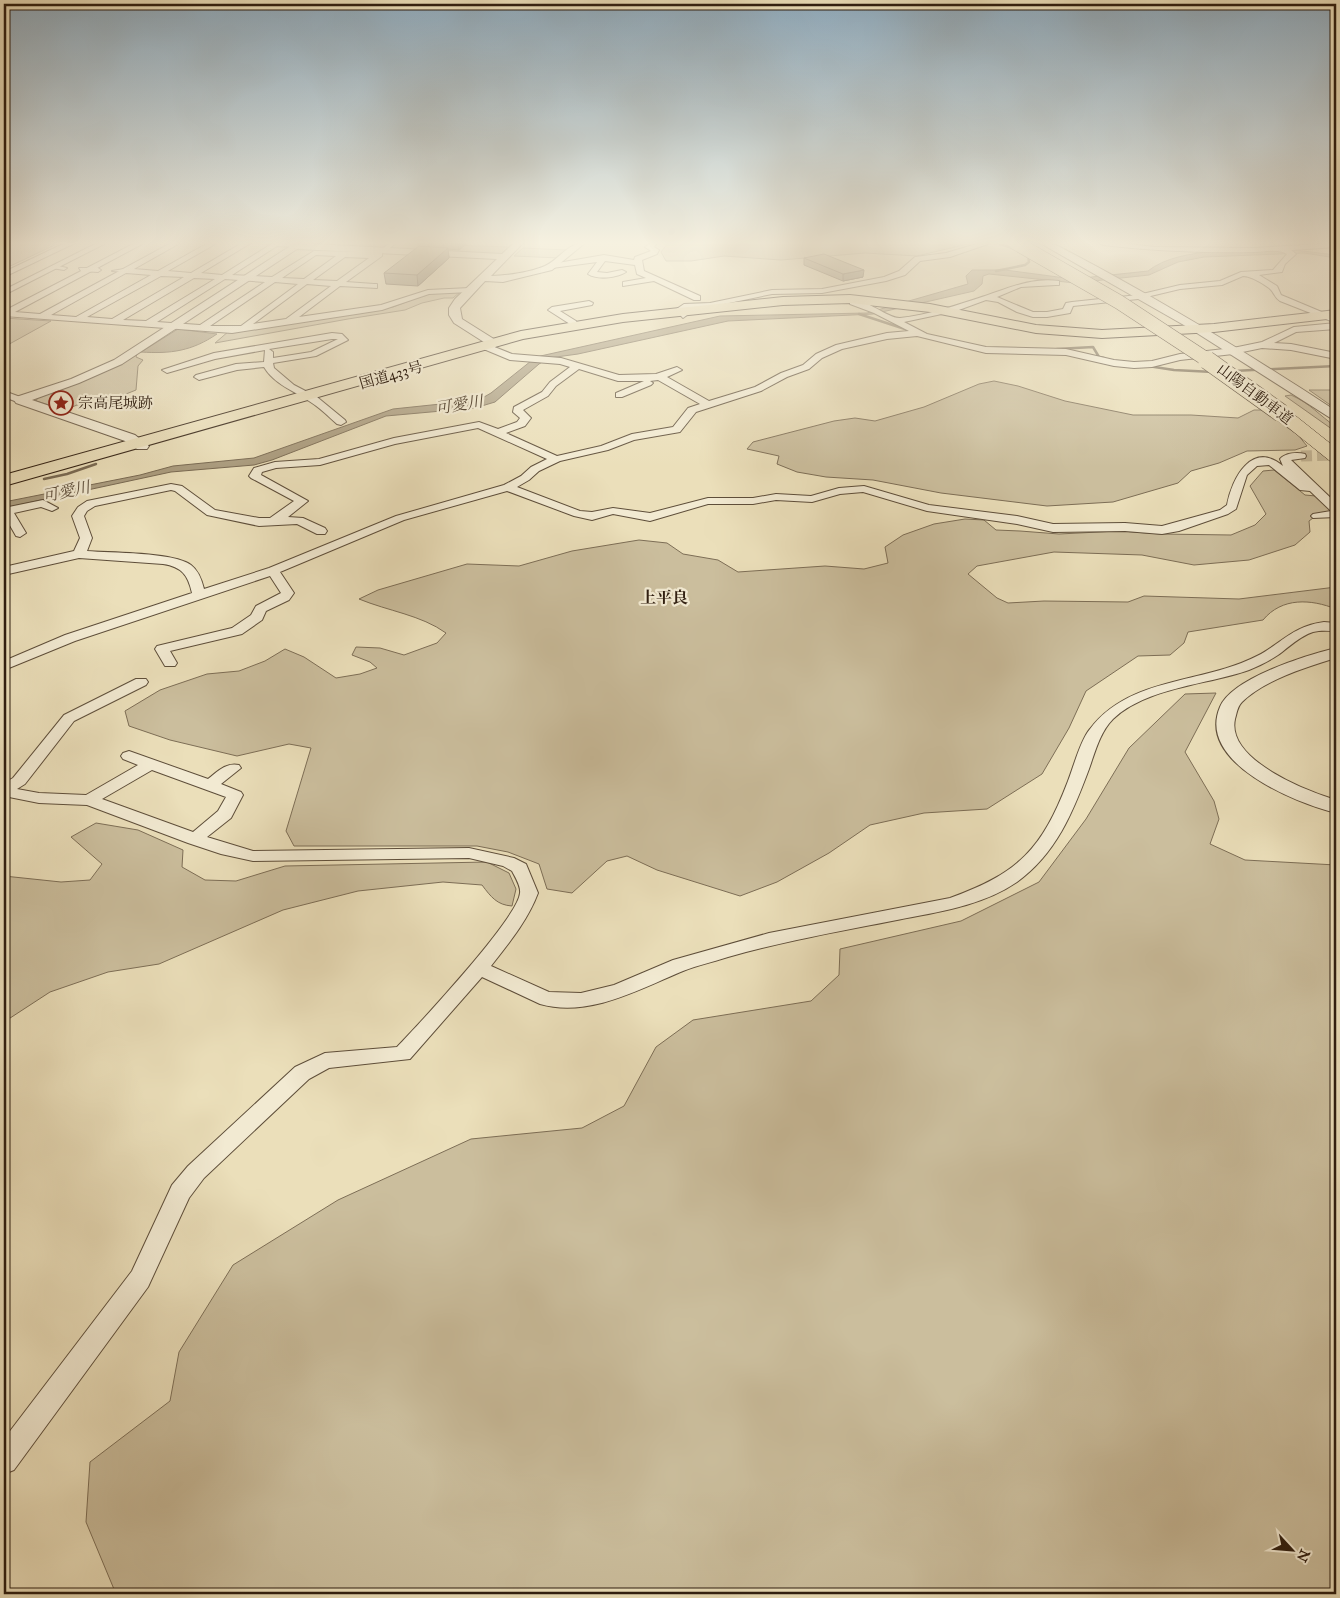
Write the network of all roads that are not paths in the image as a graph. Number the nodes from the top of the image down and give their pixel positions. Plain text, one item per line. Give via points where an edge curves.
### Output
1 (48, 318) edge
2 (81, 318) edge
3 (120, 318) edge
4 (158, 318) edge
5 (185, 318) edge
6 (217, 318) edge
7 (257, 318) edge
8 (294, 318) edge
9 (313, 318) edge
10 (455, 318) edge
11 (565, 318) edge
12 (638, 318) edge
13 (895, 318) edge
14 (914, 318) edge
15 (966, 318) edge
16 (1145, 318) edge
17 (1159, 318) edge
18 (1181, 318) edge
19 (1324, 318) edge
20 (77, 320) junction
21 (289, 321) junction
22 (896, 321) junction
23 (113, 322) junction
24 (574, 323) dead end
25 (148, 324) junction
26 (172, 326) junction
27 (1336, 326) edge
28 (201, 328) junction
29 (241, 329) junction
30 (1203, 330) junction
31 (918, 333) junction
32 (492, 343) junction
33 (1262, 345) junction
34 (268, 348) junction
35 (1234, 351) junction
36 (1336, 356) edge
37 (269, 363) junction
38 (577, 366) junction
39 (167, 370) dead end
40 (677, 370) dead end
41 (199, 377) dead end
42 (658, 377) junction
43 (642, 379) junction
44 (4, 394) edge
45 (618, 395) dead end
46 (309, 396) junction
47 (20, 400) junction
48 (708, 405) junction
49 (4, 406) edge
50 (1284, 408) junction
51 (1336, 416) edge
52 (341, 422) dead end
53 (498, 433) junction
54 (140, 444) junction
55 (1336, 446) edge
56 (1301, 456) tunnel mouth
57 (556, 459) junction
58 (4, 481) edge
59 (4, 486) edge
60 (508, 487) junction
61 (1313, 488) junction
62 (52, 508) dead end
63 (1336, 509) edge
64 (6, 511) edge
65 (1336, 514) edge
66 (1317, 516) dead end
67 (271, 522) junction
68 (321, 531) dead end
69 (20, 533) dead end
70 (80, 554) junction
71 (4, 571) edge
72 (274, 571) junction
73 (199, 595) junction
74 (1336, 627) edge
75 (4, 651) edge
76 (1336, 653) edge
77 (18, 659) junction
78 (170, 663) dead end
79 (4, 666) edge
80 (141, 682) dead end
81 (129, 756) dead end
82 (151, 764) junction
83 (233, 768) dead end
84 (209, 786) junction
85 (4, 790) edge
86 (90, 800) junction
87 (1336, 807) edge
88 (194, 839) junction
89 (479, 968) junction
90 (4, 1461) edge

1 - 20 street
2 - 20 street
3 - 23 street
4 - 25 street
5 - 26 street
6 - 28 street
7 - 29 street
8 - 21 street
9 - 21 street
10 - 32 street
11 - 24 street
12 - 32 highway, 国道433号 via 576,324
13 - 22 street
14 - 22 street
15 - 30 highway, 国道433号 via 1012,328 1083,336 1140,336
16 - 50 highway, 山陽自動車道, bridge
17 - 50 highway, 山陽自動車道 via 1193,338
18 - 30 street
19 - 30 highway, 国道433号
20 - 23 street
21 - 29 street
22 - 31 street
23 - 25 street
25 - 26 street
26 - 28 street
26 - 47 street via 104,368
27 - 33 street via 1294,330
28 - 29 street
30 - 35 street
31 - 35 street via 986,350 1066,352 1127,365 1147,365 1180,357
31 - 48 street via 838,347 806,367
32 - 38 street via 510,357
32 - 46 highway, 国道433号
33 - 35 street
33 - 36 street
34 - 37 street
34 - 37 street via 332,336 344,340 313,354
34 - 39 street via 205,358
35 - 51 street
37 - 41 street
37 - 46 street via 272,372 292,388
38 - 43 street via 618,378
38 - 53 street via 545,394 518,409 526,418 522,424
40 - 42 street
42 - 43 street
42 - 48 street
43 - 45 street via 648,383
44 - 47 street
46 - 52 street
46 - 54 highway, 国道433号
47 - 49 street
47 - 54 street
48 - 57 street via 692,410 676,430 632,437 604,448
50 - 55 highway, 山陽自動車道
53 - 57 street
53 - 67 street via 476,426 394,441 328,461 259,469 255,476 302,501
54 - 58 highway, 国道433号
54 - 59 highway, 国道433号
56 - 61 street via 1285,460
57 - 60 street
60 - 61 street via 592,516 613,511 650,517 708,501 753,501 776,496 812,499 839,491 864,489 936,510 1053,528 1162,530 1216,515 1232,507 1243,472 1255,464 1272,462 1304,488
60 - 72 street via 400,518
61 - 63 street
62 - 64 street via 44,503
64 - 69 street
65 - 66 street
67 - 68 street via 299,520
67 - 70 street via 211,513 178,488 167,487 86,506 78,516 86,538
70 - 71 street
70 - 73 street via 174,562 192,570
72 - 73 street
72 - 78 street via 288,593 283,599 260,608 257,618 238,631 162,649
73 - 77 street
74 - 89 street via 1311,626 1262,659 1168,686 1113,710 1095,732 1066,808 1045,846 1029,864 984,892 953,903 769,939 680,965 619,991 581,1000 547,999
75 - 77 street
76 - 87 street via 1284,670 1242,693 1229,706 1224,720 1231,746 1243,760 1285,787
77 - 79 street
80 - 85 street via 69,718 19,781
81 - 82 street
82 - 84 street
82 - 86 street
83 - 84 street
84 - 88 street via 235,795 225,814
85 - 86 street via 39,798
86 - 88 street
88 - 89 street via 253,856 470,853 508,862 520,868 529,894 524,907
89 - 90 street via 403,1054 325,1061 302,1073 196,1172 180,1192 140,1279

